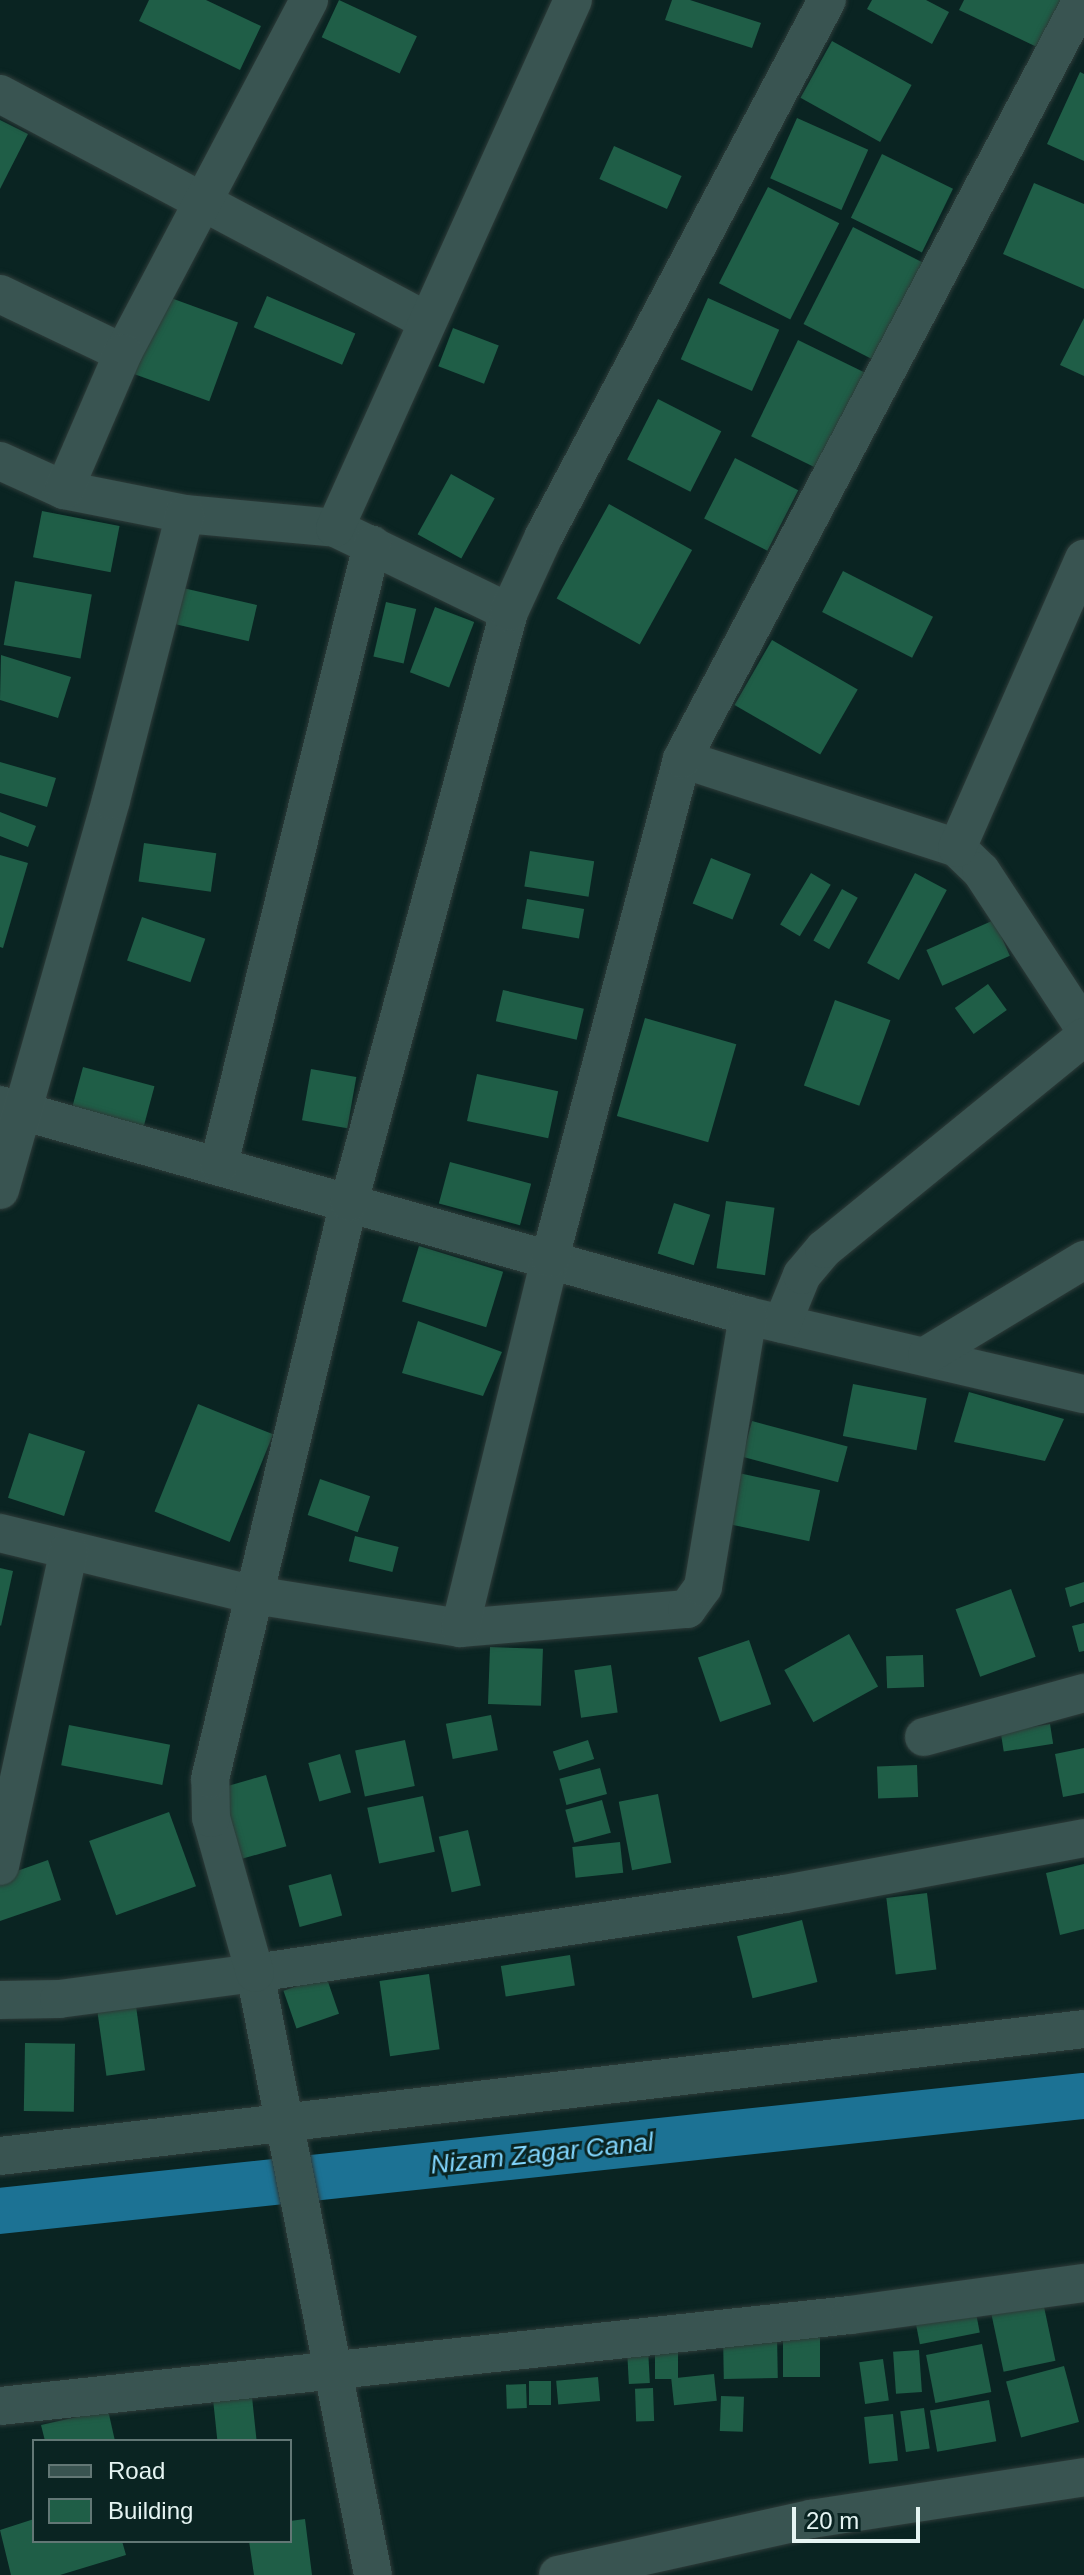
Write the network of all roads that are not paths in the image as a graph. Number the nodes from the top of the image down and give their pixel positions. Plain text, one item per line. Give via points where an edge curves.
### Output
1 (573, 0) edge
2 (827, 0) edge
3 (1082, 0) edge
4 (299, 3) edge
5 (0, 94) edge
6 (204, 202) junction
7 (0, 294) edge
8 (427, 321) junction
9 (123, 353) junction
10 (2, 469) edge
11 (64, 490) junction
12 (185, 514) junction
13 (335, 528) junction
14 (372, 545) junction
15 (1084, 559) edge
16 (509, 612) junction
17 (682, 759) junction
18 (957, 848) junction
19 (1084, 1028) edge
20 (1084, 1037) edge
21 (10, 1107) edge
22 (219, 1164) junction
23 (0, 1190) edge
24 (349, 1202) junction
25 (550, 1258) junction
26 (1084, 1260) edge
27 (765, 1320) junction
28 (927, 1355) junction
29 (1084, 1394) edge
30 (0, 1533) edge
31 (69, 1550) junction
32 (254, 1595) junction
33 (460, 1628) junction
34 (1084, 1693) edge
35 (924, 1737) dead end
36 (1084, 1838) edge
37 (0, 1866) edge
38 (255, 1973) junction
39 (0, 2000) edge
40 (1084, 2029) edge
41 (290, 2139) junction
42 (0, 2156) edge
43 (1084, 2283) edge
44 (333, 2371) junction
45 (0, 2406) edge
46 (1084, 2477) edge
47 (373, 2575) edge
48 (558, 2575) edge

1 - 8 street
2 - 16 street
3 - 17 street
4 - 6 street
5 - 6 street
6 - 8 street
6 - 9 street
7 - 9 street
8 - 13 street
9 - 11 street
10 - 11 street
11 - 12 street
12 - 13 street
12 - 21 street via 111,800
13 - 14 street
14 - 16 street
14 - 22 street
15 - 18 street
16 - 24 street
17 - 18 street
17 - 25 street
18 - 19 street via 981,871
20 - 27 street via 824,1249
21 - 22 street
21 - 23 street
22 - 24 street
24 - 25 street
24 - 32 street
25 - 27 street
25 - 33 street
26 - 28 street
27 - 28 street
27 - 33 street via 703,1587 694,1605 677,1611
28 - 29 street
30 - 31 street
31 - 32 street
31 - 37 street
32 - 33 street
32 - 38 street via 209,1798
34 - 35 street
36 - 38 street via 785,1894
38 - 39 street via 59,1999
38 - 41 street
40 - 41 street
41 - 42 street
41 - 44 street
43 - 44 street via 850,2315
44 - 45 street
44 - 47 street
46 - 48 street via 811,2519

